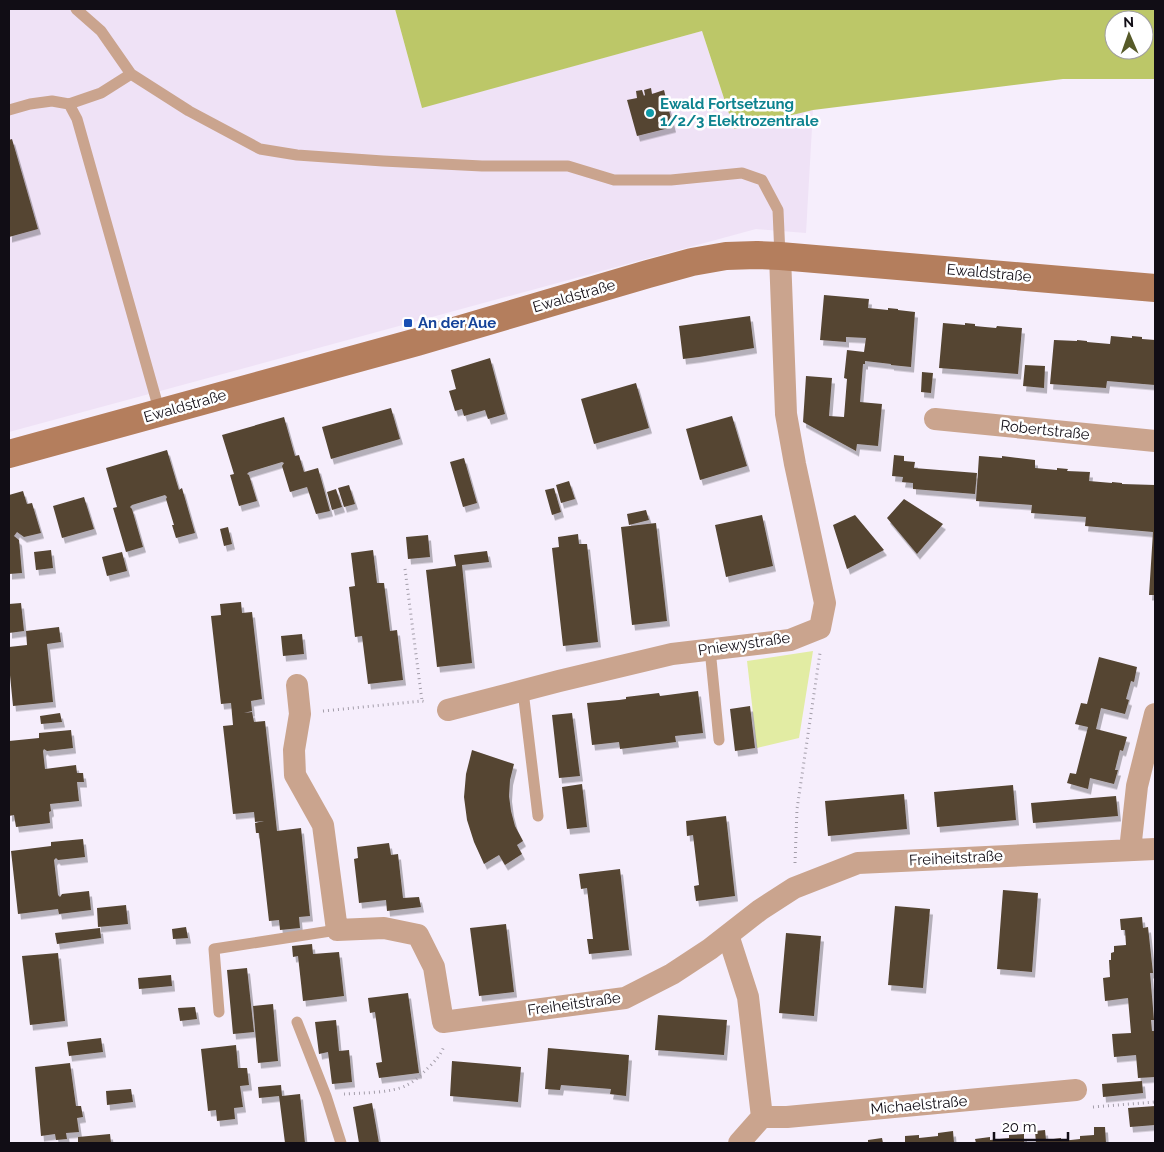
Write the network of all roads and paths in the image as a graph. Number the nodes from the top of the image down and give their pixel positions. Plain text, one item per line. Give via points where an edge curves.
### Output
1 (76, 9) edge
2 (131, 74) junction
3 (69, 104) junction
4 (9, 110) edge
5 (780, 256) junction
6 (1155, 288) edge
7 (160, 413) junction
8 (935, 419) dead end
9 (1155, 441) edge
10 (9, 454) edge
11 (405, 570) dead end
12 (820, 628) junction
13 (710, 649) junction
14 (297, 685) dead end
15 (523, 690) junction
16 (422, 701) junction
17 (448, 710) joint
18 (300, 714) junction
19 (1155, 714) edge
20 (719, 740) dead end
21 (538, 816) dead end
22 (1155, 849) edge
23 (1130, 850) junction
24 (794, 888) junction
25 (337, 930) junction
26 (728, 936) junction
27 (219, 1012) dead end
28 (297, 1022) dead end
29 (443, 1022) junction
30 (1076, 1090) joint
31 (326, 1096) junction
32 (1155, 1102) edge
33 (762, 1117) junction
34 (341, 1143) edge
35 (739, 1143) edge

1 - 2 lane via 101,31
2 - 3 lane via 101,93
2 - 5 lane via 189,111 260,149 296,155 482,166 568,166 614,180 670,180 742,173 762,180 778,210
3 - 4 lane via 52,101
3 - 7 lane via 77,119
5 - 6 street, Ewaldstraße
5 - 7 street, Ewaldstraße via 726,256 692,262
5 - 12 street via 786,414 825,603
7 - 10 street, Ewaldstraße
8 - 9 street, Robertstraße
11 - 16 path
12 - 13 street, Pniewystraße via 790,640
12 - 24 path via 822,641 797,809
13 - 15 street, Pniewystraße via 672,654
13 - 20 lane
14 - 18 street
15 - 17 street, Pniewystraße
15 - 21 lane
16 - 17 path
16 - 18 path
18 - 25 street via 294,750 295,775 323,825
19 - 23 street via 1137,786
22 - 23 street, Freiheitstraße
23 - 24 street, Freiheitstraße via 858,863
24 - 26 street, Freiheitstraße
25 - 27 lane via 214,949
25 - 29 street via 384,928 418,935 434,967
26 - 29 street, Freiheitstraße via 672,974 625,998
26 - 33 street via 748,996
28 - 31 lane
29 - 31 path via 446,1041 442,1052 406,1086
30 - 32 path via 1078,1108
30 - 33 street, Michaelstraße via 787,1118
31 - 34 lane
33 - 35 street

